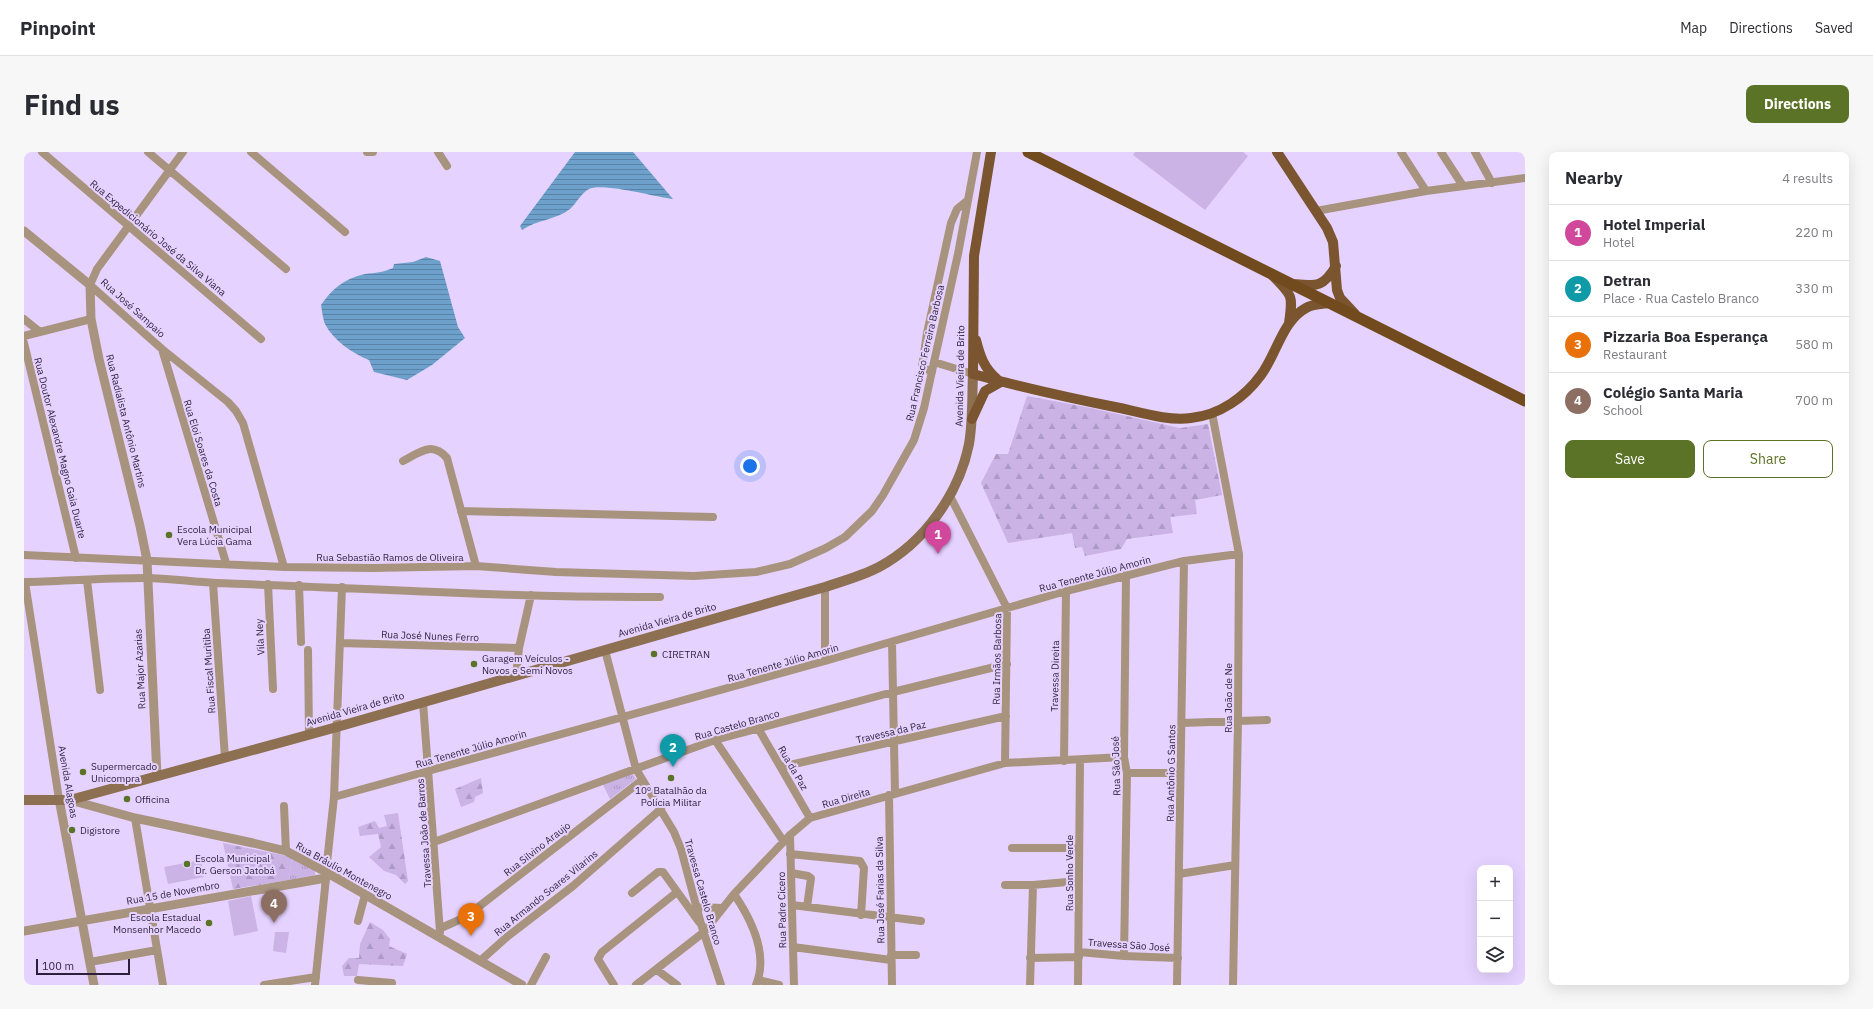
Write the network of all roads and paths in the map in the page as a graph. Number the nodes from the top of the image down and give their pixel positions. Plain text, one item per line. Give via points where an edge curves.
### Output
1 (42, 152) edge
2 (148, 152) edge
3 (183, 152) edge
4 (251, 152) edge
5 (367, 152) edge
6 (372, 152) edge
7 (438, 152) edge
8 (977, 152) edge
9 (991, 152) edge
10 (1028, 152) edge
11 (1277, 152) edge
12 (1401, 152) edge
13 (1441, 152) edge
14 (1475, 152) edge
15 (447, 166) dead end
16 (169, 170) junction
17 (1525, 178) edge
18 (1492, 183) junction
19 (1462, 186) junction
20 (1426, 191) junction
21 (968, 200) junction
22 (1316, 211) junction
23 (129, 228) junction
24 (24, 231) edge
25 (345, 232) dead end
26 (1336, 266) junction
27 (286, 269) dead end
28 (1269, 273) junction
29 (1292, 284) junction
30 (90, 285) junction
31 (1330, 303) junction
32 (1360, 318) junction
33 (24, 319) edge
34 (91, 319) junction
35 (1289, 325) junction
36 (972, 330) junction
37 (40, 332) junction
38 (24, 336) edge
39 (261, 340) dead end
40 (24, 343) edge
41 (162, 349) junction
42 (934, 362) junction
43 (932, 372) junction
44 (973, 374) junction
45 (1001, 382) junction
46 (1525, 401) edge
47 (1212, 413) junction
48 (972, 419) junction
49 (403, 461) dead end
50 (950, 496) junction
51 (461, 511) junction
52 (713, 517) dead end
53 (1239, 554) junction
54 (24, 555) edge
55 (76, 558) junction
56 (147, 560) junction
57 (1184, 561) junction
58 (226, 562) junction
59 (284, 566) junction
60 (476, 566) junction
61 (756, 572) joint
62 (1126, 575) junction
63 (146, 578) junction
64 (87, 580) junction
65 (24, 582) edge
66 (213, 583) junction
67 (268, 584) junction
68 (299, 586) junction
69 (342, 587) junction
70 (825, 587) junction
71 (1066, 591) junction
72 (530, 595) junction
73 (660, 597) dead end
74 (1008, 608) junction
75 (301, 642) dead end
76 (892, 642) junction
77 (340, 643) junction
78 (519, 648) junction
79 (308, 650) dead end
80 (605, 650) junction
81 (825, 661) junction
82 (1007, 664) junction
83 (516, 676) junction
84 (273, 689) dead end
85 (100, 690) dead end
86 (893, 692) junction
87 (423, 702) junction
88 (1006, 716) junction
89 (624, 717) junction
90 (1267, 720) dead end
91 (1238, 721) junction
92 (1182, 723) junction
93 (337, 728) junction
94 (758, 728) junction
95 (309, 735) junction
96 (715, 740) junction
97 (894, 742) junction
98 (1124, 757) junction
99 (225, 758) junction
100 (1080, 760) junction
101 (1064, 761) junction
102 (1005, 763) junction
103 (781, 767) junction
104 (636, 769) junction
105 (429, 771) junction
106 (1127, 773) junction
107 (1180, 773) junction
108 (157, 776) junction
109 (641, 781) junction
110 (892, 794) junction
111 (334, 797) junction
112 (58, 799) junction
113 (24, 800) edge
114 (70, 800) junction
115 (284, 806) dead end
116 (661, 809) junction
117 (135, 818) junction
118 (810, 818) junction
119 (790, 835) junction
120 (434, 842) junction
121 (784, 842) junction
122 (1012, 848) dead end
123 (1080, 848) junction
124 (286, 851) junction
125 (790, 854) junction
126 (1235, 865) junction
127 (791, 873) junction
128 (1178, 874) junction
129 (326, 875) junction
130 (1079, 881) junction
131 (1005, 885) dead end
132 (1033, 885) junction
133 (677, 892) junction
134 (632, 893) dead end
135 (734, 894) junction
136 (365, 895) junction
137 (792, 905) junction
138 (697, 907) junction
139 (807, 907) junction
140 (722, 908) junction
141 (150, 909) junction
142 (861, 915) junction
143 (891, 918) junction
144 (83, 920) junction
145 (358, 921) dead end
146 (921, 922) dead end
147 (702, 928) junction
148 (24, 930) edge
149 (440, 933) junction
150 (793, 947) junction
151 (157, 950) junction
152 (1079, 954) junction
153 (916, 955) dead end
154 (1124, 956) junction
155 (546, 957) dead end
156 (891, 958) junction
157 (1030, 958) junction
158 (1178, 958) junction
159 (480, 961) junction
160 (90, 962) junction
161 (657, 970) junction
162 (358, 980) dead end
163 (316, 981) edge
164 (368, 983) edge
165 (392, 983) dead end
166 (757, 983) edge
167 (94, 985) edge
168 (163, 985) edge
169 (264, 985) edge
170 (522, 985) edge
171 (531, 985) edge
172 (614, 985) edge
173 (637, 985) edge
174 (677, 985) edge
175 (721, 985) edge
176 (779, 985) edge
177 (794, 985) edge
178 (892, 985) edge
179 (1030, 985) edge
180 (1078, 985) edge
181 (1177, 985) edge
182 (1233, 985) edge

1 - 23 street, Rua Expedicionário José da Silva Viana
2 - 16 street
3 - 16 street
4 - 25 street
5 - 6 street
7 - 15 street
8 - 21 street, Rua Francisco Ferreira Barbosa
9 - 36 main road, Avenida Vieira de Brito via 974,256
10 - 28 highway
11 - 22 main road
12 - 20 street
13 - 19 street
14 - 18 street
16 - 23 street
16 - 27 street
17 - 18 street
18 - 19 street
19 - 20 street
20 - 22 street
21 - 42 street, Rua Francisco Ferreira Barbosa
21 - 43 street via 957,209 951,223 927,332 922,367
22 - 26 main road via 1333,242
23 - 30 street via 97,269
23 - 39 street, Rua Expedicionário José da Silva Viana
24 - 30 street, Rua José Sampaio
26 - 29 main road via 1320,285
26 - 32 main road via 1336,290 1340,298
28 - 29 highway
28 - 35 main road via 1290,295 1292,302
29 - 31 highway
30 - 34 street, Rua Radialista Antônio Martins
30 - 41 street, Rua José Sampaio
31 - 32 highway
31 - 35 main road via 1307,307
32 - 46 highway
33 - 37 street
34 - 37 street
34 - 56 street, Rua Radialista Antônio Martins
35 - 47 main road via 1262,374 1247,392 1228,406
36 - 44 main road, Avenida Vieira de Brito
36 - 45 main road via 982,363
37 - 38 street
40 - 55 street, Rua Doutor Alexandre Magno Gaia Duarte
41 - 58 street, Rua Eloi Soares da Costa
41 - 59 street, Rua José Sampaio via 236,411 242,423
42 - 43 street, Rua Francisco Ferreira Barbosa
42 - 44 street
43 - 61 street, Rua Francisco Ferreira Barbosa via 914,440 872,511 845,536 826,548 790,564
44 - 45 main road
44 - 48 main road, Avenida Vieira de Brito
45 - 47 main road via 1162,417 1192,418
45 - 48 main road via 985,391
47 - 53 street, Rua João de Ne
48 - 50 main road, Avenida Vieira de Brito via 962,470
49 - 51 street via 429,448 440,450 447,458
50 - 70 main road, Avenida Vieira de Brito via 929,526 899,554 869,572
50 - 74 street, Rua Irmãos Barbosa
51 - 52 street
51 - 60 street
53 - 57 street, Rua Tenente Júlio Amorin
53 - 91 street, Rua João de Ne
54 - 55 street, Rua Sebastião Ramos de Oliveira
55 - 56 street, Rua Sebastião Ramos de Oliveira
56 - 58 street, Rua Sebastião Ramos de Oliveira
56 - 63 street, Rua Major Azarias
57 - 62 street, Rua Tenente Júlio Amorin
57 - 92 street, Rua Antônio G Santos
58 - 59 street, Rua Sebastião Ramos de Oliveira
59 - 60 street, Rua Sebastião Ramos de Oliveira
60 - 61 street, Rua Sebastião Ramos de Oliveira via 556,572 694,576
62 - 71 street, Rua Tenente Júlio Amorin
62 - 98 street, Rua São José
63 - 64 street
63 - 66 street
63 - 108 street, Rua Major Azarias
64 - 65 street
64 - 85 street
65 - 112 street, Avenida Alagoas
66 - 67 street
66 - 99 street, Rua Fiscal Muritiba
67 - 68 street
67 - 84 street, Vila Ney
68 - 69 street
68 - 75 street
69 - 72 street
69 - 77 street
70 - 80 main road, Avenida Vieira de Brito
70 - 81 street
71 - 74 street, Rua Tenente Júlio Amorin
71 - 101 street, Travessa Direita
72 - 73 street
72 - 78 street
74 - 76 street, Rua Tenente Júlio Amorin
74 - 82 street, Rua Irmãos Barbosa
76 - 81 street, Rua Tenente Júlio Amorin
76 - 86 street, Rua José Farias da Silva
77 - 78 street, Rua José Nunes Ferro
77 - 93 street
78 - 83 street
79 - 95 street
80 - 83 main road, Avenida Vieira de Brito
80 - 89 street, Travessa Castelo Branco
81 - 89 street, Rua Tenente Júlio Amorin
82 - 86 street, Rua Castelo Branco
82 - 88 street, Rua Irmãos Barbosa
83 - 87 main road, Avenida Vieira de Brito
86 - 94 street, Rua Castelo Branco
86 - 97 street, Rua José Farias da Silva
87 - 93 main road, Avenida Vieira de Brito
87 - 105 street, Travessa João de Barros
88 - 97 street, Travessa da Paz
88 - 102 street, Rua Irmãos Barbosa
89 - 104 street, Travessa Castelo Branco
89 - 105 street, Rua Tenente Júlio Amorin
90 - 91 street
91 - 92 street
91 - 126 street, Rua João de Ne
92 - 107 street, Rua Antônio G Santos
93 - 95 main road, Avenida Vieira de Brito
93 - 111 street
94 - 96 street, Rua Castelo Branco
94 - 103 street, Rua da Paz
95 - 99 main road, Avenida Vieira de Brito
96 - 104 street, Rua Castelo Branco
96 - 121 street
97 - 103 street, Travessa da Paz
97 - 110 street, Rua José Farias da Silva
98 - 100 street, Rua Direita
98 - 106 street, Rua São José
99 - 108 main road, Avenida Vieira de Brito
100 - 101 street, Rua Direita
100 - 123 street, Rua Sonho Verde
101 - 102 street, Rua Direita
102 - 110 street, Rua Direita
103 - 118 street, Rua da Paz
104 - 109 street, Travessa Castelo Branco
104 - 120 street, Rua Castelo Branco
105 - 111 street, Rua Tenente Júlio Amorin
105 - 120 street, Travessa João de Barros
106 - 107 street
106 - 154 street, Rua São José
107 - 128 street, Rua Antônio G Santos
108 - 114 main road, Avenida Vieira de Brito
109 - 116 street, Travessa Castelo Branco
109 - 149 street, Rua Silvino Araujo via 477,908
110 - 118 street, Rua Direita
110 - 143 street, Rua José Farias da Silva
111 - 129 street
112 - 113 main road, Avenida Vieira de Brito
112 - 114 main road, Avenida Vieira de Brito
112 - 144 street, Avenida Alagoas
114 - 117 street, Rua Bráulio Montenegro
115 - 124 street
116 - 138 street, Travessa Castelo Branco via 681,849
116 - 159 street, Rua Armando Soares Vilarins via 573,886
117 - 124 street, Rua Bráulio Montenegro
117 - 141 street
118 - 119 street, Rua Direita
119 - 121 street, Rua Direita
119 - 125 street, Rua Padre Cícero
120 - 149 street, Travessa João de Barros
121 - 135 street, Rua Direita
122 - 123 street
123 - 130 street, Rua Sonho Verde
124 - 129 street, Rua Bráulio Montenegro
125 - 127 street, Rua Padre Cícero
125 - 142 street via 860,861 864,868
126 - 128 street
126 - 182 street, Rua João de Ne
127 - 137 street, Rua Padre Cícero
127 - 139 street via 811,878
128 - 158 street, Rua Antônio G Santos
129 - 136 street, Rua Bráulio Montenegro
129 - 141 street, Rua 15 de Novembro
129 - 163 street
130 - 132 street
130 - 152 street, Rua Sonho Verde
131 - 132 street
132 - 157 street
133 - 134 street via 663,872 660,872
133 - 147 street
133 - 172 street via 602,952 598,959
135 - 140 street, Rua Direita
135 - 166 street via 750,920 759,952 761,968
136 - 145 street
136 - 149 street, Rua Bráulio Montenegro
137 - 139 street
137 - 150 street, Rua Padre Cícero
138 - 140 street
138 - 147 street, Travessa Castelo Branco
139 - 142 street
140 - 147 street, Rua Direita
141 - 144 street, Rua 15 de Novembro
141 - 151 street
142 - 143 street
143 - 146 street
143 - 156 street, Rua José Farias da Silva
144 - 148 street, Rua 15 de Novembro
144 - 160 street, Avenida Alagoas
147 - 161 street, Rua Direita
147 - 175 street, Travessa Castelo Branco
149 - 159 street, Rua Bráulio Montenegro
150 - 156 street
150 - 177 street, Rua Padre Cícero
151 - 160 street
151 - 168 street
152 - 154 street, Travessa São José
152 - 157 street, Travessa São José
152 - 180 street, Rua Sonho Verde
153 - 156 street
154 - 158 street, Travessa São José
155 - 171 street
156 - 178 street, Rua José Farias da Silva
157 - 179 street
158 - 181 street, Rua Antônio G Santos
159 - 170 street, Rua Bráulio Montenegro
160 - 167 street, Avenida Alagoas
161 - 173 street, Rua Direita
161 - 174 street
162 - 164 street
163 - 169 street
164 - 165 street
166 - 176 street

